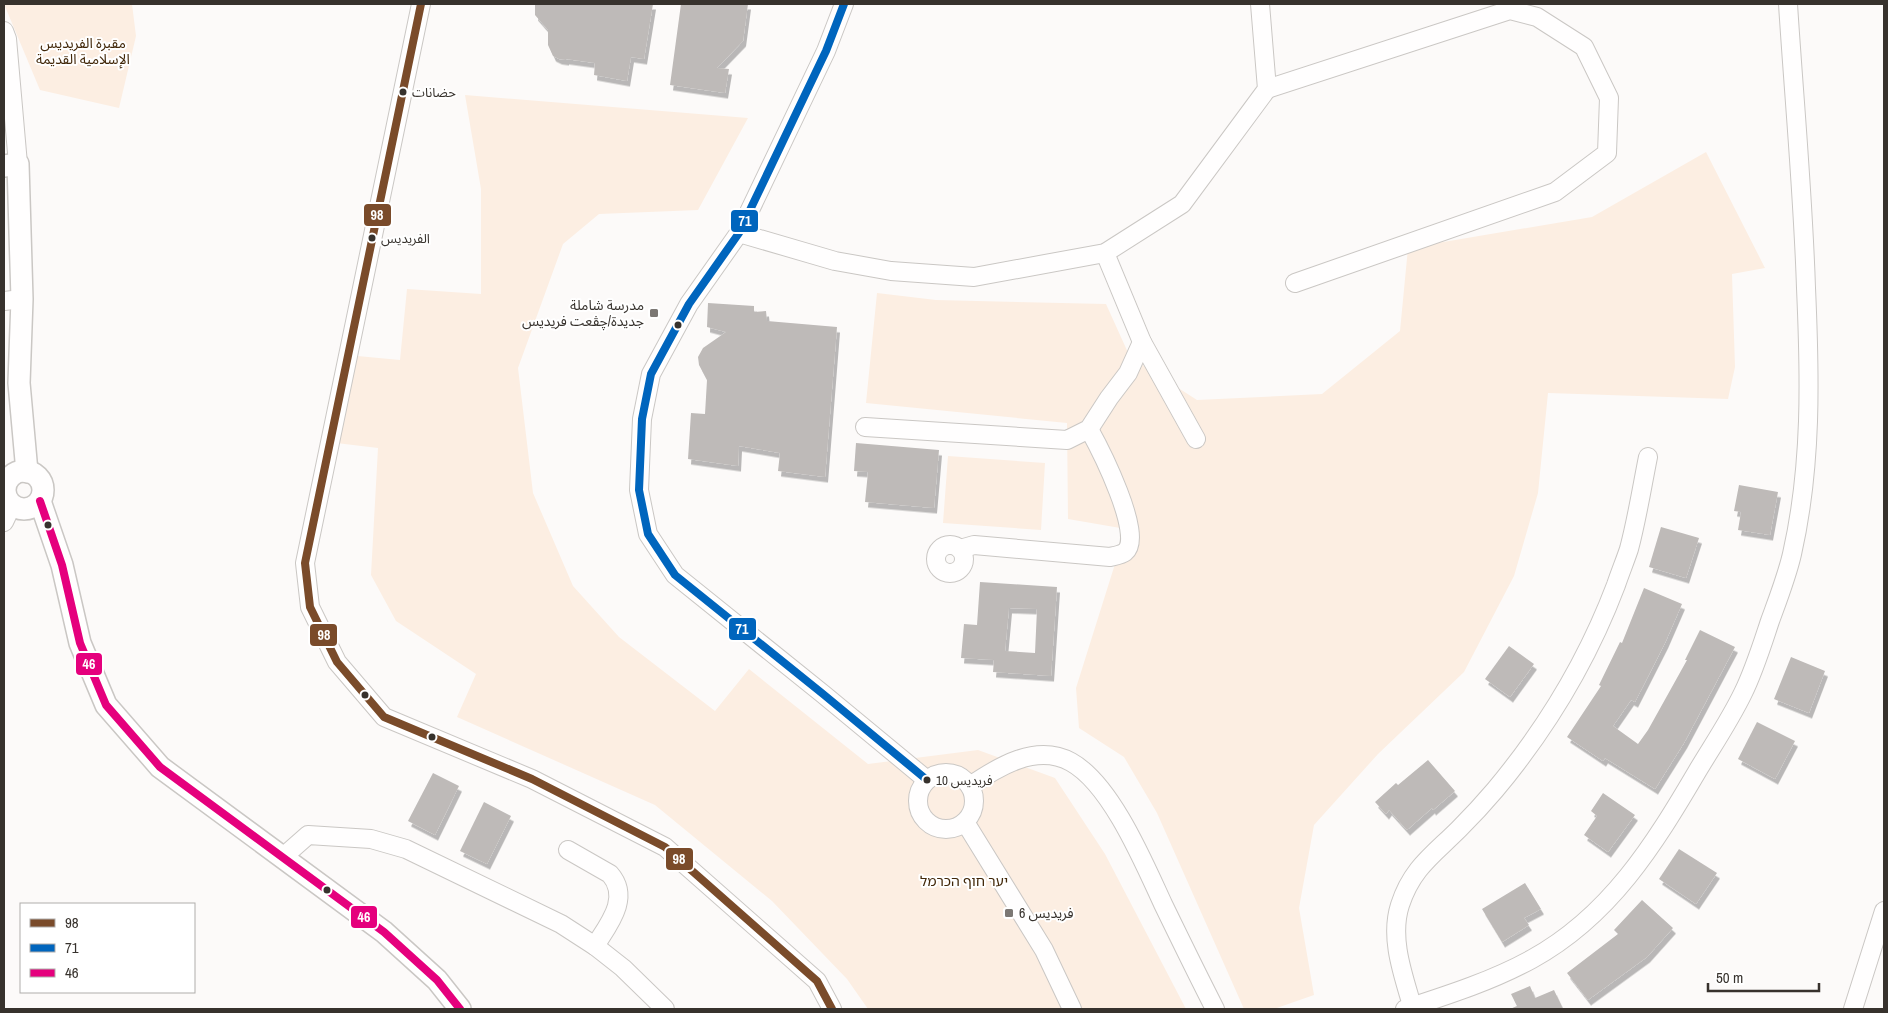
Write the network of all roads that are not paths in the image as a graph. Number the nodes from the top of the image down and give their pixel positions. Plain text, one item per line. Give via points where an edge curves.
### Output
1 (421, 4) edge
2 (844, 4) edge
3 (1260, 4) edge
4 (1788, 4) edge
5 (4, 31) edge
6 (1267, 89) junction
7 (11, 165) edge
8 (739, 233) junction
9 (1105, 253) junction
10 (1295, 284) dead end
11 (13, 300) edge
12 (1142, 342) junction
13 (865, 427) dead end
14 (1089, 429) junction
15 (1196, 439) dead end
16 (1648, 457) dead end
17 (27, 472) junction
18 (5, 481) edge
19 (40, 501) junction
20 (8, 514) edge
21 (960, 549) dead end
22 (927, 780) junction
23 (970, 786) junction
24 (965, 822) junction
25 (568, 850) dead end
26 (283, 857) junction
27 (1884, 911) edge
28 (595, 946) junction
29 (1410, 1008) edge
30 (460, 1009) edge
31 (665, 1009) edge
32 (832, 1009) edge
33 (1072, 1009) edge
34 (1215, 1009) edge
35 (1853, 1009) edge

1 - 32 street via 305,562 310,607 337,662 384,717 532,779 665,846 817,981
2 - 8 street via 826,51
3 - 6 street
4 - 29 street via 1805,246 1809,422 1806,478 1792,555 1761,648 1743,693 1666,825 1614,895 1575,930 1532,959 1488,980
5 - 7 street via 7,39
6 - 9 street via 1182,204
6 - 10 street via 1510,10 1536,17 1584,47 1609,98 1607,153 1555,192
7 - 11 street
8 - 9 street via 835,261 891,271 974,277
8 - 22 street via 689,304 651,374 642,419 639,490 648,534 675,575
9 - 12 street
11 - 17 street
12 - 14 street via 1128,373
12 - 15 street
13 - 14 street via 1067,440
14 - 21 street via 1125,506 1129,537 1125,552 1110,557 974,546
16 - 29 street via 1628,550 1592,641 1567,689 1495,790 1428,857 1410,881 1399,907 1396,932
17 - 18 street via 15,474
17 - 19 street via 38,477 41,483
18 - 20 street
19 - 20 street via 35,506
19 - 26 street via 62,565 80,642 106,705 160,766
22 - 23 street via 935,775 954,774
22 - 24 street via 918,795 920,813 925,820 932,826 949,830
23 - 24 street via 974,805
23 - 34 street via 997,768 1032,757 1070,762 1086,772 1122,823
24 - 33 street via 1044,950
25 - 28 street via 610,874 617,888 619,903 616,911
26 - 28 street via 308,835 371,839 389,844 561,924
26 - 30 street via 384,932 437,980
27 - 35 street
28 - 31 street

